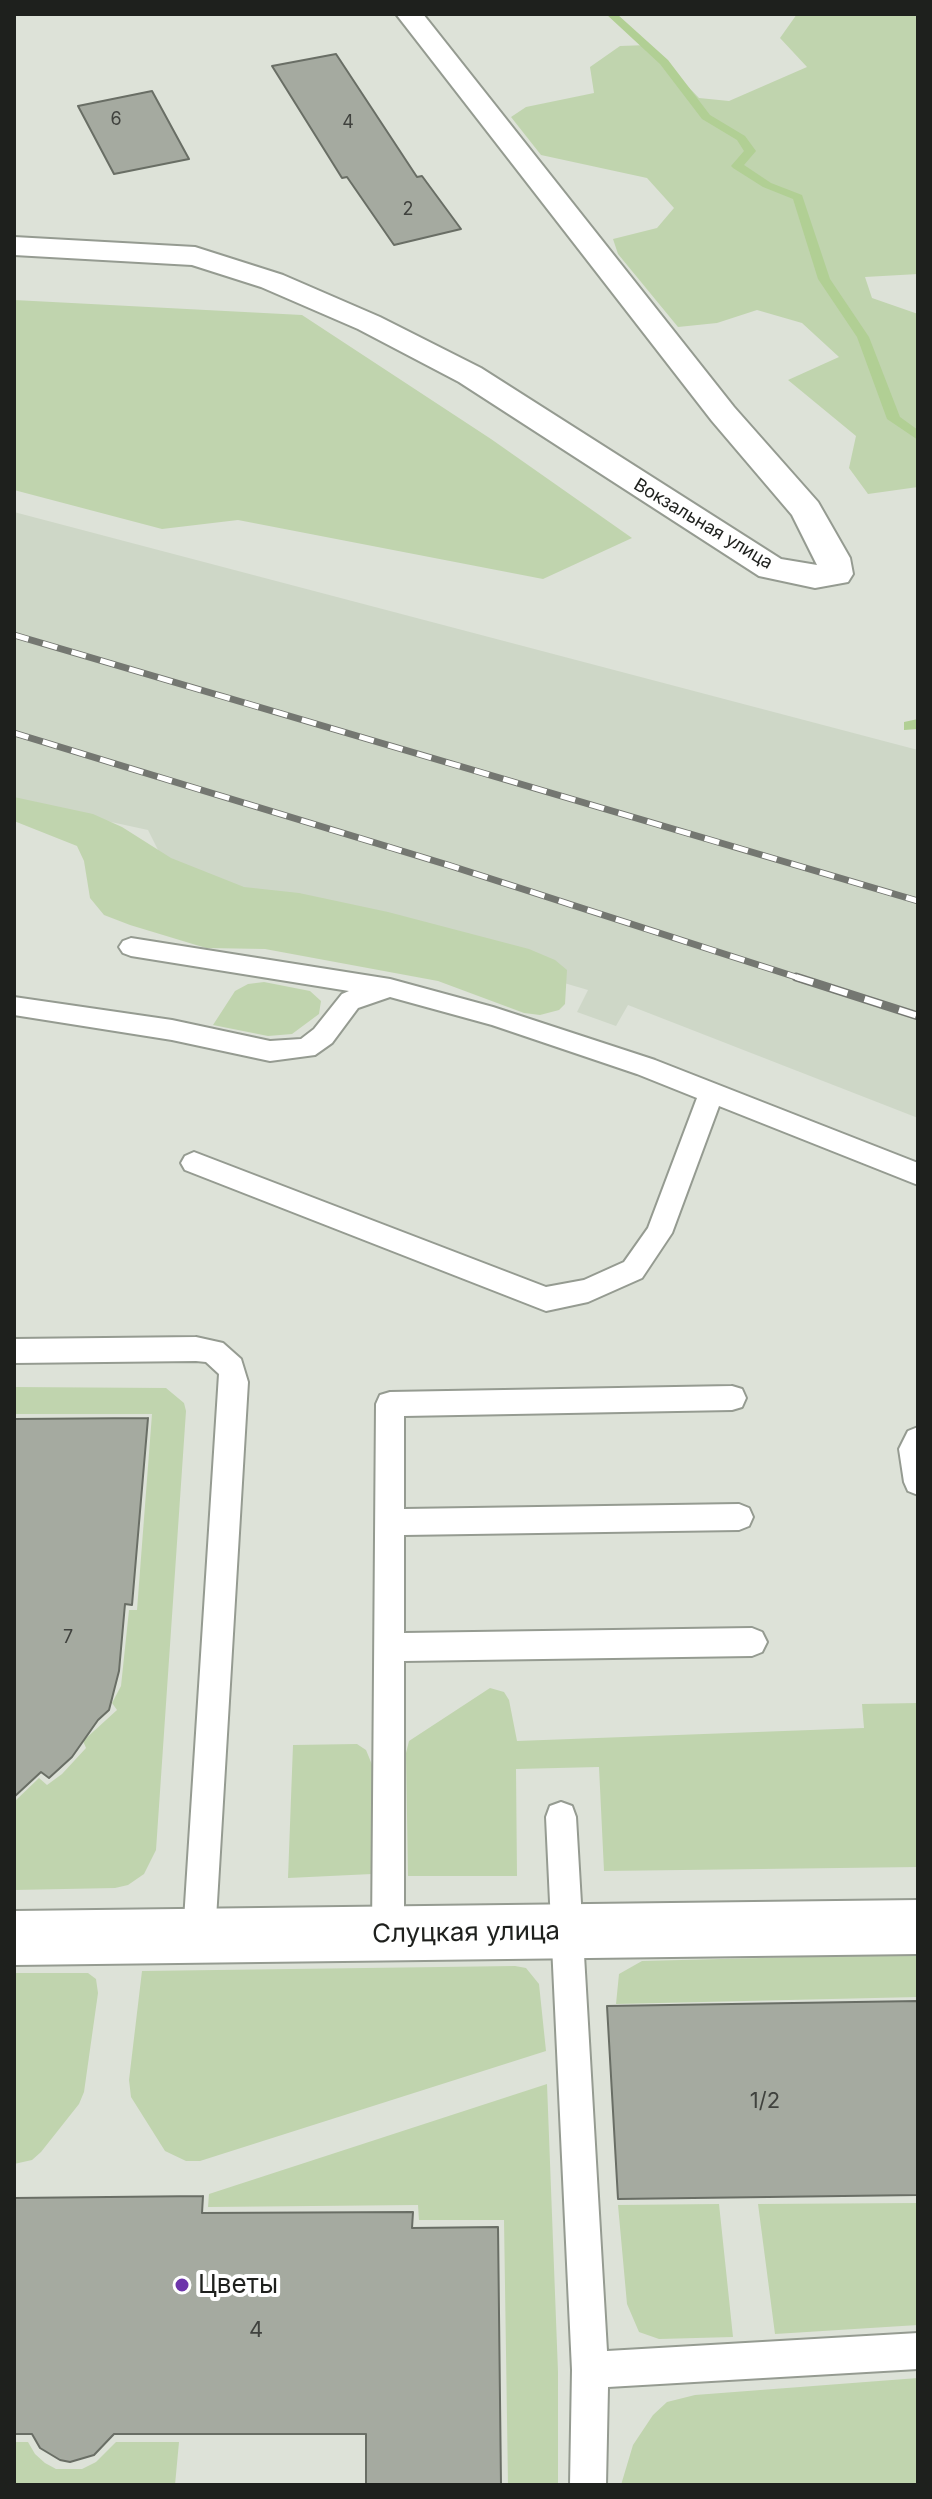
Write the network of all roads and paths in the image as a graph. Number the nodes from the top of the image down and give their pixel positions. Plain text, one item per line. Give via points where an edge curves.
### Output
1 (409, 14) edge
2 (14, 246) edge
3 (131, 947) dead end
4 (390, 988) junction
5 (14, 1006) edge
6 (712, 1092) junction
7 (194, 1163) dead end
8 (918, 1174) edge
9 (14, 1351) edge
10 (732, 1398) dead end
11 (918, 1440) edge
12 (918, 1482) edge
13 (739, 1517) dead end
14 (389, 1522) junction
15 (752, 1642) dead end
16 (389, 1647) junction
17 (561, 1817) dead end
18 (918, 1927) edge
19 (567, 1932) junction
20 (388, 1934) junction
21 (199, 1936) junction
22 (14, 1938) edge
23 (918, 2351) edge
24 (590, 2370) junction
25 (588, 2485) edge

1 - 2 street, Вокзальная улица via 723,414 806,510 836,574 815,577 771,568 470,375 272,281 195,256
3 - 4 lane
4 - 5 lane via 350,1001 323,1036 306,1048 270,1051
4 - 6 lane via 493,1016
6 - 7 lane via 659,1233 633,1270 588,1291 546,1299
6 - 8 lane
9 - 21 lane via 196,1349 213,1351 231,1368
10 - 14 lane via 390,1404
11 - 12 lane via 913,1449
13 - 14 lane
14 - 16 lane
15 - 16 lane
16 - 20 lane
17 - 19 lane
18 - 19 street, Слуцкая улица
19 - 20 street, Слуцкая улица
19 - 24 lane
20 - 21 street, Слуцкая улица
21 - 22 street, Слуцкая улица
23 - 24 lane
24 - 25 lane

